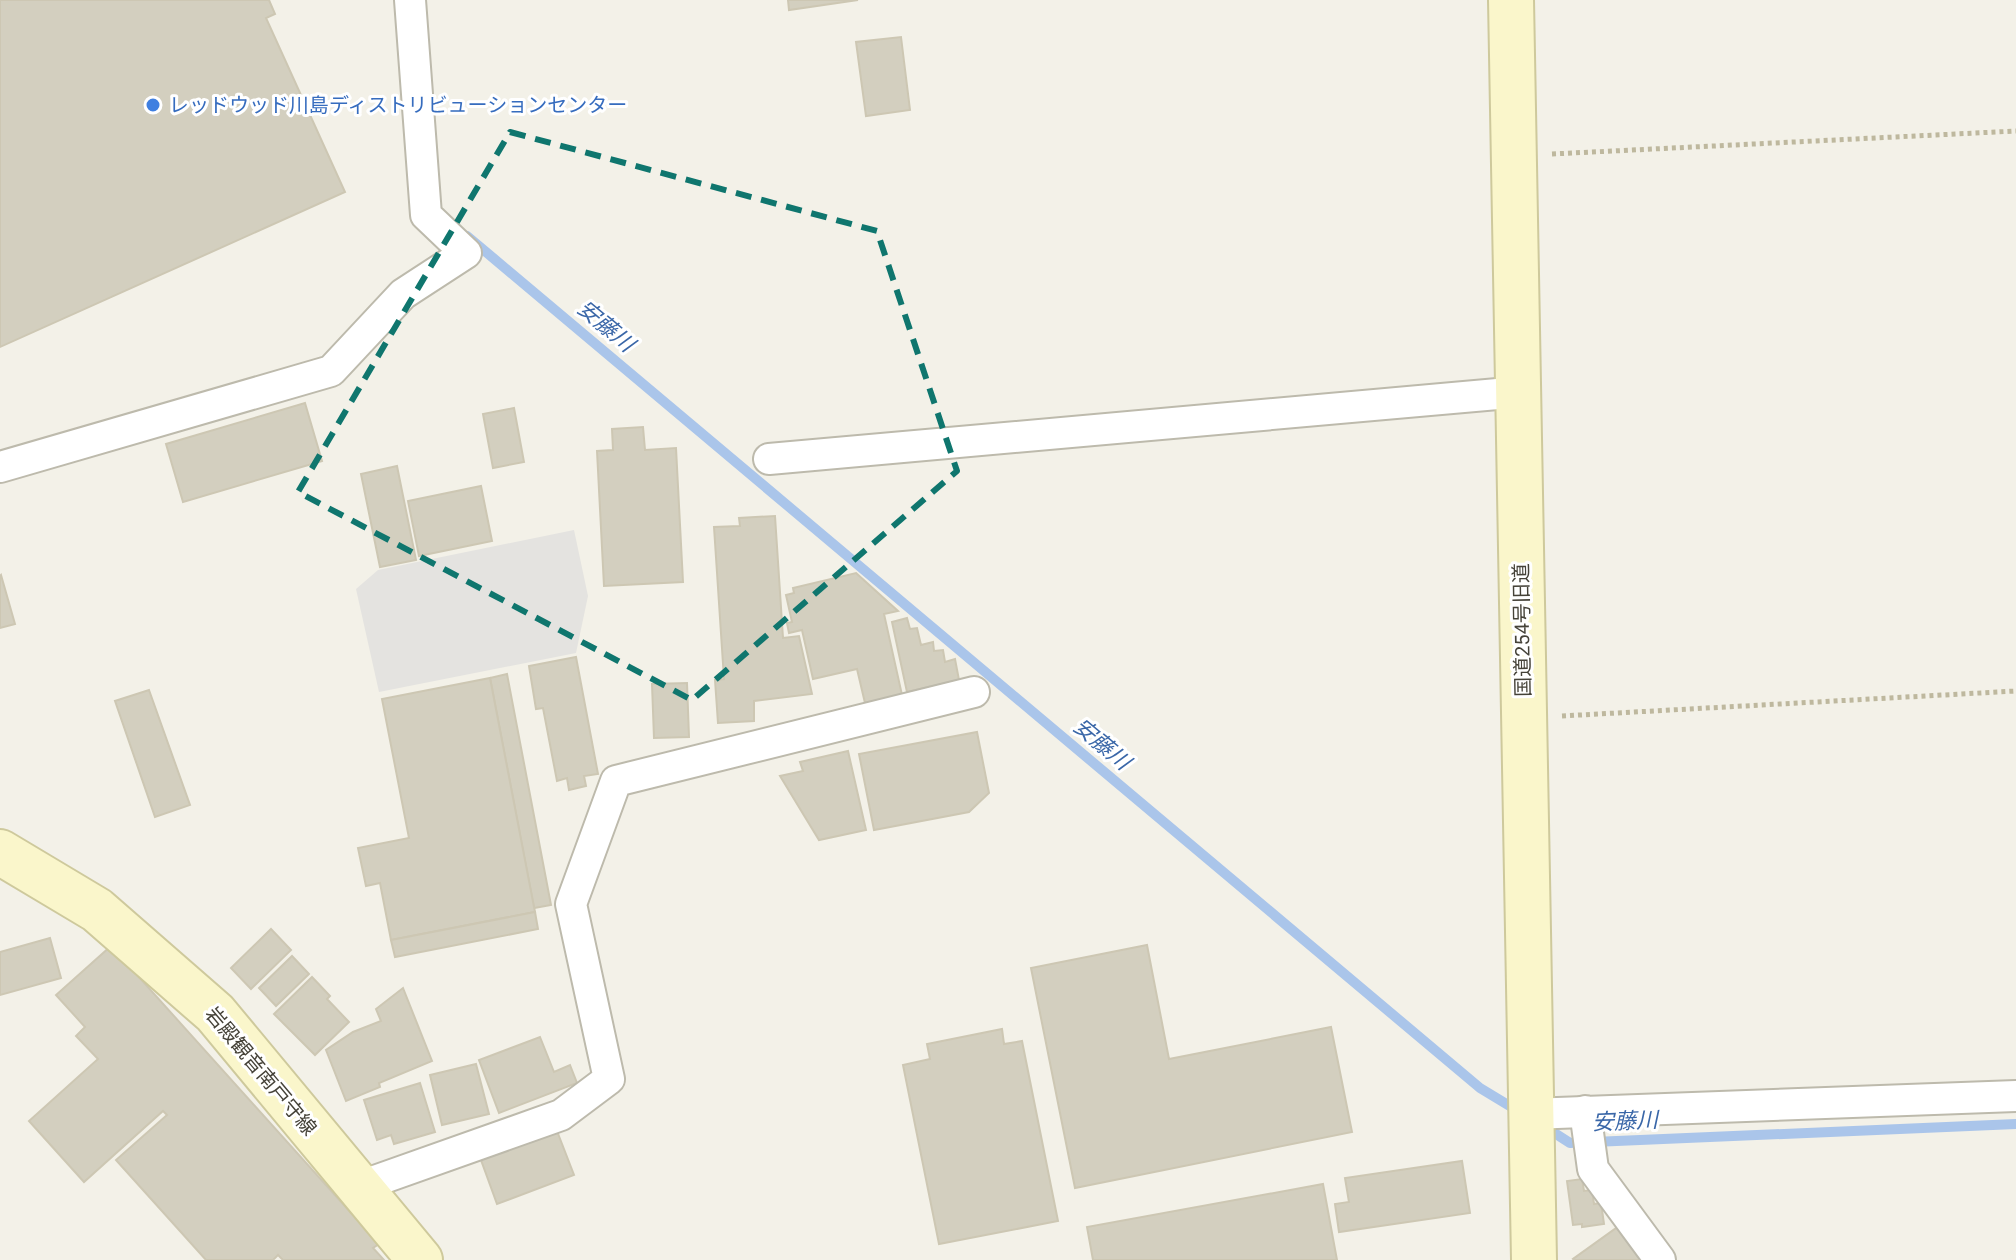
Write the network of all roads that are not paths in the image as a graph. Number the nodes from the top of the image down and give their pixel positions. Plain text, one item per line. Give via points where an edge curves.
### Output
1 (410, 0) edge
2 (1511, 0) edge
3 (1520, 392) junction
4 (769, 459) dead end
5 (0, 467) edge
6 (974, 692) dead end
7 (0, 852) edge
8 (2016, 1096) edge
9 (1585, 1111) junction
10 (1530, 1114) junction
11 (358, 1187) junction
12 (420, 1260) edge
13 (1534, 1260) edge
14 (1660, 1260) edge

1 - 5 street via 426,215 466,253 403,294 331,371
2 - 3 street, 国道254号旧道
3 - 4 street
3 - 10 street, 国道254号旧道
6 - 11 street via 616,781 571,904 609,1079 561,1115
7 - 11 street, 岩殿観音南戸守線 via 97,910 215,1013
8 - 9 street
9 - 10 street
9 - 14 street via 1593,1169
10 - 13 street, 国道254号旧道
11 - 12 street, 岩殿観音南戸守線

